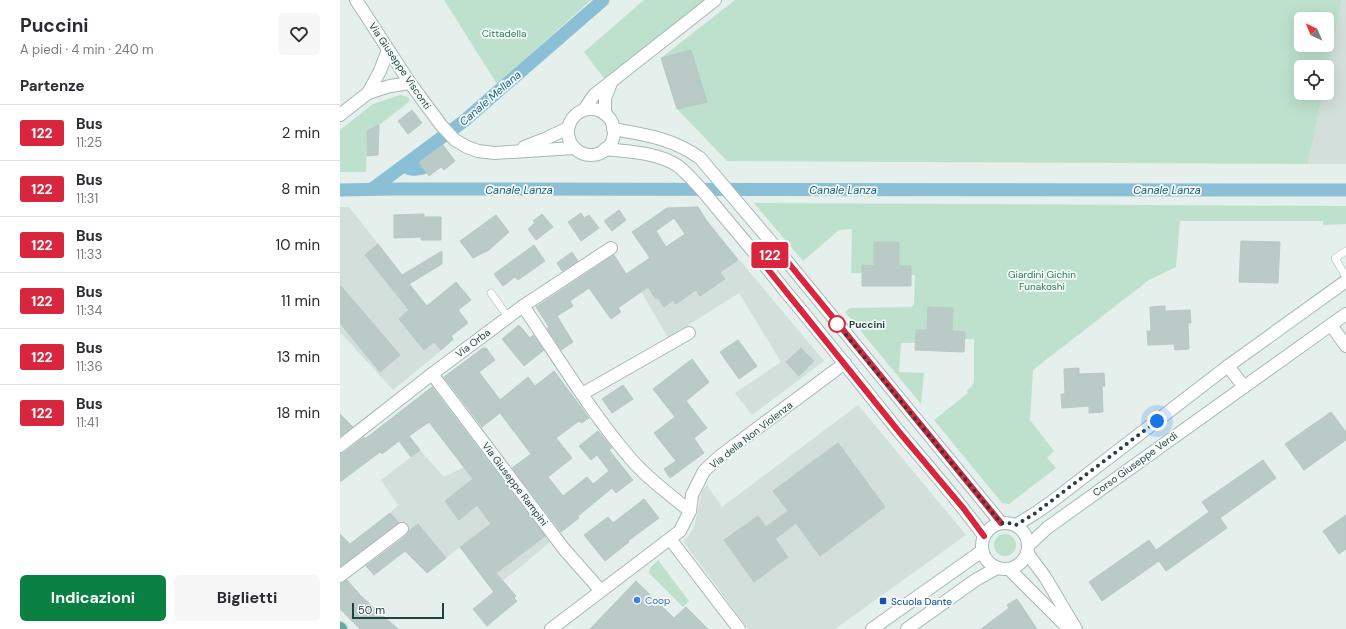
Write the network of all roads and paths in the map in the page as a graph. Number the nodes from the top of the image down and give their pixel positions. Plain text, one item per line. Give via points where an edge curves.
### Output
1 (356, 0) edge
2 (715, 0) edge
3 (388, 50) junction
4 (612, 82) junction
5 (410, 83) junction
6 (368, 92) junction
7 (584, 110) junction
8 (605, 114) junction
9 (340, 115) edge
10 (568, 128) junction
11 (613, 129) junction
12 (574, 148) junction
13 (605, 149) junction
14 (511, 151) junction
15 (611, 248) dead end
16 (777, 249) junction
17 (1346, 251) edge
18 (762, 262) junction
19 (1346, 276) edge
20 (1346, 281) edge
21 (491, 293) dead end
22 (523, 306) junction
23 (1346, 314) edge
24 (508, 317) junction
25 (1331, 325) junction
26 (689, 333) dead end
27 (1346, 346) edge
28 (845, 363) junction
29 (1228, 366) junction
30 (432, 374) junction
31 (1244, 387) junction
32 (582, 394) junction
33 (340, 446) edge
34 (690, 511) junction
35 (1001, 523) junction
36 (1016, 525) junction
37 (402, 529) dead end
38 (984, 536) junction
39 (670, 539) junction
40 (1028, 550) junction
41 (982, 551) junction
42 (997, 568) junction
43 (1009, 570) junction
44 (340, 576) edge
45 (602, 591) junction
46 (552, 629) edge
47 (739, 629) edge
48 (872, 629) edge
49 (907, 629) edge
50 (1069, 629) edge
51 (1076, 629) edge

1 - 3 street, Via Giuseppe Visconti
2 - 4 street
3 - 5 street, Via Giuseppe Visconti
3 - 6 street
4 - 7 street via 594,95
4 - 8 street via 605,98
5 - 6 street
5 - 14 street, Via Giuseppe Visconti via 455,140 478,151
6 - 9 street
7 - 8 street via 592,109
7 - 10 street via 575,115
8 - 11 street
10 - 12 street via 570,142
10 - 14 street, Via Giuseppe Visconti
11 - 13 street via 613,137
11 - 16 street via 658,138 687,149 700,158
12 - 13 street via 586,154 599,153
12 - 14 street, Via Giuseppe Visconti
13 - 18 street via 654,156 677,166 709,199
15 - 22 street, Via Orba
16 - 18 street
16 - 35 street
17 - 19 lane via 1335,258
18 - 28 street
20 - 29 street, Corso Giuseppe Verdi
21 - 24 lane
22 - 24 street, Via Orba
22 - 32 street
23 - 25 street, Corso Giuseppe Verdi
24 - 30 street, Via Orba
25 - 27 street
25 - 31 street, Corso Giuseppe Verdi
26 - 32 street
28 - 34 street, Via della Non Violenza via 720,456 704,471 692,495
28 - 38 street
29 - 31 street
29 - 36 street, Corso Giuseppe Verdi via 1050,503
30 - 33 street, Via Orba
30 - 45 street, Via Giuseppe Rampini via 556,539
31 - 40 street, Corso Giuseppe Verdi via 1046,528
32 - 34 street via 631,460
34 - 39 street, Via della Non Violenza via 680,531
35 - 36 street
35 - 38 street via 994,525
36 - 40 street via 1025,533
37 - 44 street
38 - 41 street
39 - 45 street, Via della Non Violenza
39 - 47 street
40 - 43 street via 1020,564
40 - 51 street
41 - 42 street via 990,564
41 - 48 street
42 - 43 street
42 - 49 street via 977,579
43 - 50 street
45 - 46 street, Via della Non Violenza

